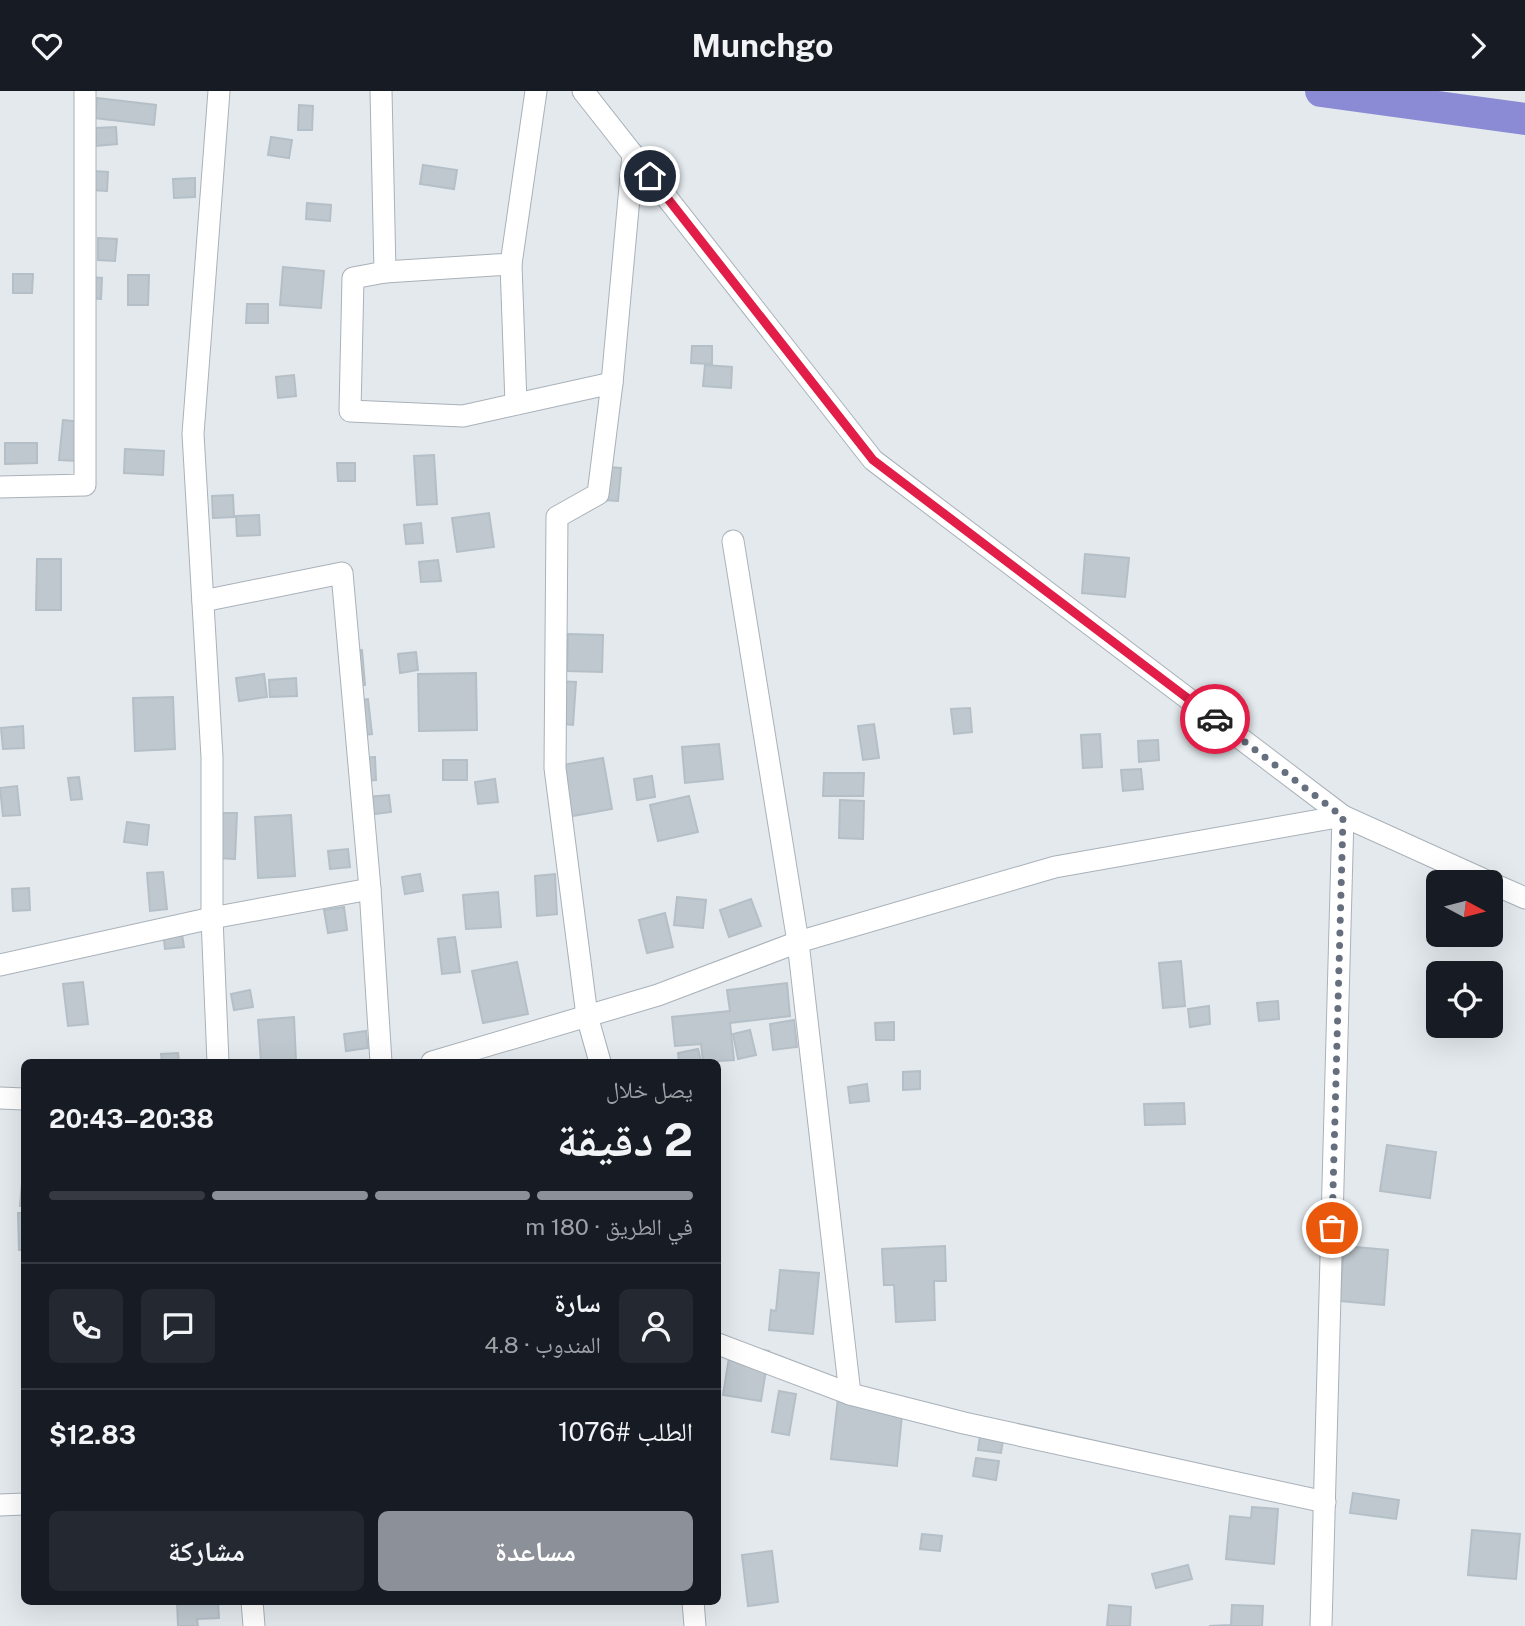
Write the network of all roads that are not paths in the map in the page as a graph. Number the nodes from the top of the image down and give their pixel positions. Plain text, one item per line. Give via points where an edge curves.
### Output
1 (85, 91) edge
2 (219, 91) edge
3 (381, 91) edge
4 (536, 91) edge
5 (583, 91) edge
6 (633, 154) junction
7 (511, 264) junction
8 (385, 272) junction
9 (612, 383) junction
10 (516, 404) junction
11 (0, 487) edge
12 (733, 541) dead end
13 (203, 601) junction
14 (1343, 817) junction
15 (1463, 870) edge
16 (1503, 888) edge
17 (370, 889) junction
18 (1525, 898) edge
19 (212, 918) junction
20 (798, 942) junction
21 (0, 965) edge
22 (587, 1016) junction
23 (218, 1059) edge
24 (381, 1059) edge
25 (442, 1059) edge
26 (599, 1059) edge
27 (0, 1098) edge
28 (21, 1100) edge
29 (721, 1345) edge
30 (850, 1394) junction
31 (1325, 1502) junction
32 (21, 1504) edge
33 (0, 1506) edge
34 (253, 1605) edge
35 (693, 1605) edge
36 (254, 1626) edge
37 (695, 1626) edge
38 (1321, 1626) edge

1 - 11 street via 85,485
2 - 13 street via 193,434
3 - 8 street
4 - 7 street
5 - 6 street
6 - 9 street
6 - 14 street via 873,460
7 - 8 street
7 - 10 street
8 - 10 street via 353,278 350,411 463,416
9 - 10 street
9 - 22 street via 598,494 557,517 555,768
12 - 20 street
13 - 17 street via 342,573
13 - 19 street via 212,757
14 - 15 street
14 - 20 street via 1055,867
14 - 31 street
16 - 18 street
17 - 19 street
17 - 24 street
19 - 21 street
19 - 23 street
20 - 22 street via 658,995
20 - 30 street
22 - 25 street
22 - 26 street
27 - 28 street
29 - 30 street
30 - 31 street
31 - 38 street
32 - 33 street
34 - 36 street
35 - 37 street

